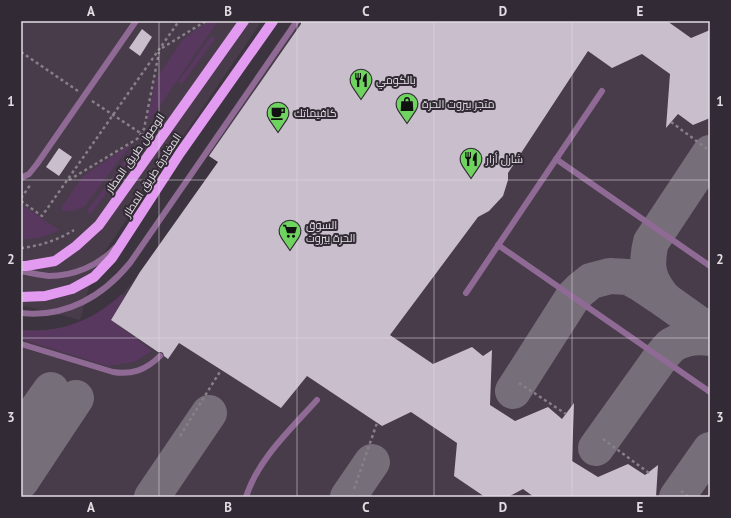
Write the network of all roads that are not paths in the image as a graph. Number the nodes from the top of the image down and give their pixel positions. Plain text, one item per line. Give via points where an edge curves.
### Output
1 (136, 21) edge
2 (244, 21) edge
3 (274, 21) edge
4 (297, 21) edge
5 (602, 91) dead end
6 (556, 159) junction
7 (21, 178) edge
8 (498, 245) junction
9 (21, 266) edge
10 (710, 266) edge
11 (21, 271) edge
12 (466, 293) dead end
13 (21, 297) edge
14 (21, 313) edge
15 (21, 344) edge
16 (160, 356) dead end
17 (710, 392) edge
18 (317, 400) dead end
19 (246, 497) edge

1 - 7 lane via 33,169
2 - 9 main road, الوصول طريق المطار via 99,225 55,261
3 - 11 lane via 114,249 94,264 71,273 49,276
3 - 13 main road, المغادرة طريق المطار, bridge via 180,153 112,258 94,276 72,289 44,296
4 - 14 lane via 120,275 95,295 70,308 42,314
5 - 6 lane
6 - 8 lane
6 - 10 lane
8 - 12 lane
8 - 17 lane
15 - 16 lane via 121,373 130,373 147,367
18 - 19 lane via 263,462

